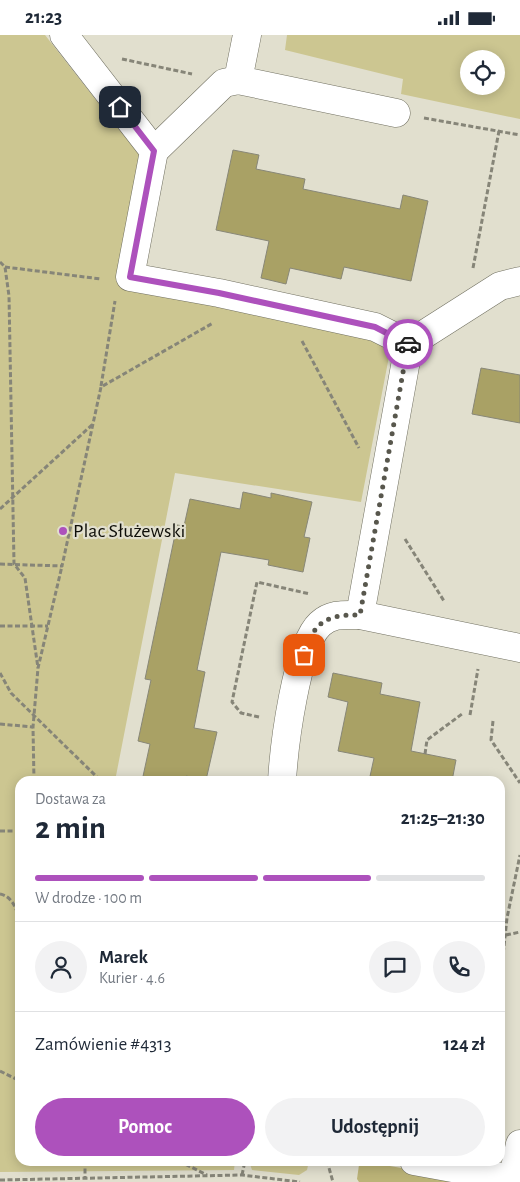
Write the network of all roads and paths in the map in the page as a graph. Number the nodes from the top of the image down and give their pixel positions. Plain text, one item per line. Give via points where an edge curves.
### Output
1 (247, 35) edge
2 (69, 42) edge
3 (231, 81) junction
4 (396, 113) joint
5 (499, 131) junction
6 (520, 135) edge
7 (154, 151) junction
8 (0, 262) edge
9 (5, 267) junction
10 (124, 279) junction
11 (520, 281) edge
12 (252, 301) junction
13 (466, 308) junction
14 (409, 344) junction
15 (101, 387) junction
16 (94, 423) junction
17 (12, 498) junction
18 (0, 509) edge
19 (14, 564) junction
20 (0, 565) edge
21 (62, 566) junction
22 (360, 615) junction
23 (328, 620) junction
24 (48, 625) junction
25 (0, 626) edge
26 (32, 626) junction
27 (484, 640) junction
28 (520, 648) edge
29 (38, 668) junction
30 (0, 673) edge
31 (34, 714) junction
32 (462, 714) dead end
33 (470, 715) dead end
34 (493, 721) dead end
35 (0, 724) edge
36 (288, 724) junction
37 (33, 727) junction
38 (425, 754) dead end
39 (34, 776) edge
40 (96, 776) edge
41 (282, 776) edge
42 (520, 783) edge
43 (0, 831) edge
44 (15, 831) edge
45 (520, 855) edge
46 (0, 894) edge
47 (15, 905) edge
48 (520, 932) edge
49 (506, 935) junction
50 (505, 943) edge
51 (0, 1071) edge
52 (15, 1078) edge
53 (520, 1145) edge
54 (85, 1166) edge
55 (188, 1166) edge
56 (243, 1166) edge
57 (328, 1166) edge
58 (440, 1166) edge
59 (242, 1175) junction
60 (208, 1176) junction
61 (85, 1178) junction
62 (0, 1180) edge
63 (513, 1180) edge
64 (294, 1182) edge
65 (300, 1182) edge
66 (333, 1182) edge

1 - 3 street
2 - 3 path
2 - 7 street
3 - 4 street
3 - 7 street
4 - 5 path
5 - 6 path
5 - 13 path
7 - 10 street
8 - 9 path
9 - 10 path
9 - 17 path via 9,296
10 - 12 street
10 - 15 path
11 - 13 street via 500,286
12 - 14 street via 375,327
12 - 15 path
13 - 14 street
14 - 22 street
15 - 16 path
16 - 17 path
16 - 21 path
17 - 18 path
17 - 19 path
19 - 20 path
19 - 21 path
19 - 26 path via 25,577
21 - 24 path
22 - 23 street via 337,614
22 - 27 street
23 - 36 street via 320,624 308,643
23 - 36 path via 318,596 257,582 232,702 241,713
24 - 26 path
24 - 29 path
25 - 26 path
26 - 29 path
27 - 28 street
27 - 33 path
29 - 31 path
30 - 31 path via 11,693
31 - 37 path
31 - 40 path
32 - 38 path via 427,740
34 - 42 path via 491,740
35 - 37 path
36 - 41 street
37 - 39 path
43 - 44 path
45 - 49 path
46 - 47 path
48 - 49 path
49 - 50 path
51 - 52 path
53 - 63 street
54 - 61 path
55 - 60 path
56 - 59 path
57 - 66 path
58 - 63 street
59 - 60 path
59 - 64 path
60 - 61 path
61 - 62 path
64 - 65 path

